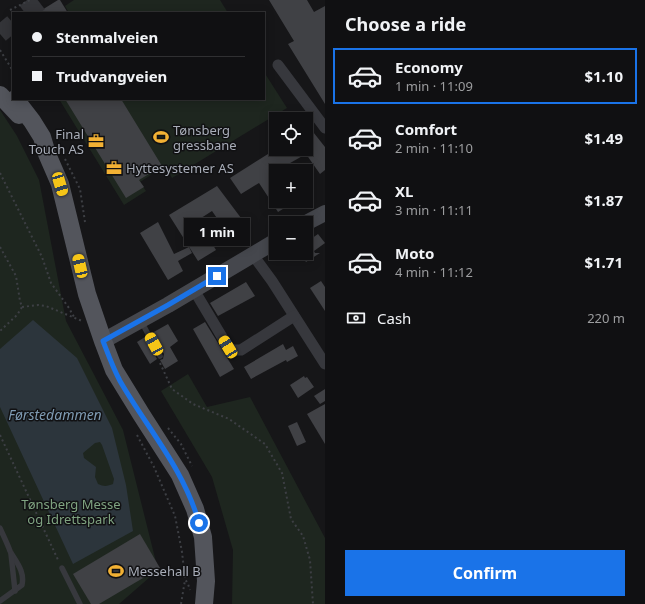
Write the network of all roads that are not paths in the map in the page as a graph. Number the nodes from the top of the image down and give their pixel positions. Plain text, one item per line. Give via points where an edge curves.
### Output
1 (278, 65) dead end
2 (0, 84) edge
3 (0, 95) edge
4 (12, 96) edge
5 (15, 100) edge
6 (325, 128) edge
7 (47, 154) junction
8 (325, 213) edge
9 (313, 219) edge
10 (269, 245) edge
11 (253, 255) junction
12 (194, 290) junction
13 (294, 316) junction
14 (140, 321) junction
15 (103, 341) junction
16 (160, 356) road end
17 (325, 364) edge
18 (0, 528) edge
19 (11, 553) junction
20 (62, 568) road end
21 (15, 591) junction
22 (198, 600) edge
23 (0, 601) edge
24 (80, 604) edge

1 - 6 street
2 - 4 main road
3 - 7 main road via 19,115
5 - 7 main road via 42,137
7 - 15 main road via 64,196 87,294
8 - 9 main road
10 - 11 main road
11 - 12 main road
11 - 13 street
12 - 13 street via 228,347 233,350 241,350
12 - 14 main road
13 - 17 street
14 - 15 main road
14 - 16 lane
15 - 22 main road via 120,380 180,475 195,509 203,537 206,581
18 - 19 lane
19 - 21 lane
19 - 21 lane via 18,562 23,581
20 - 24 lane
21 - 23 lane

